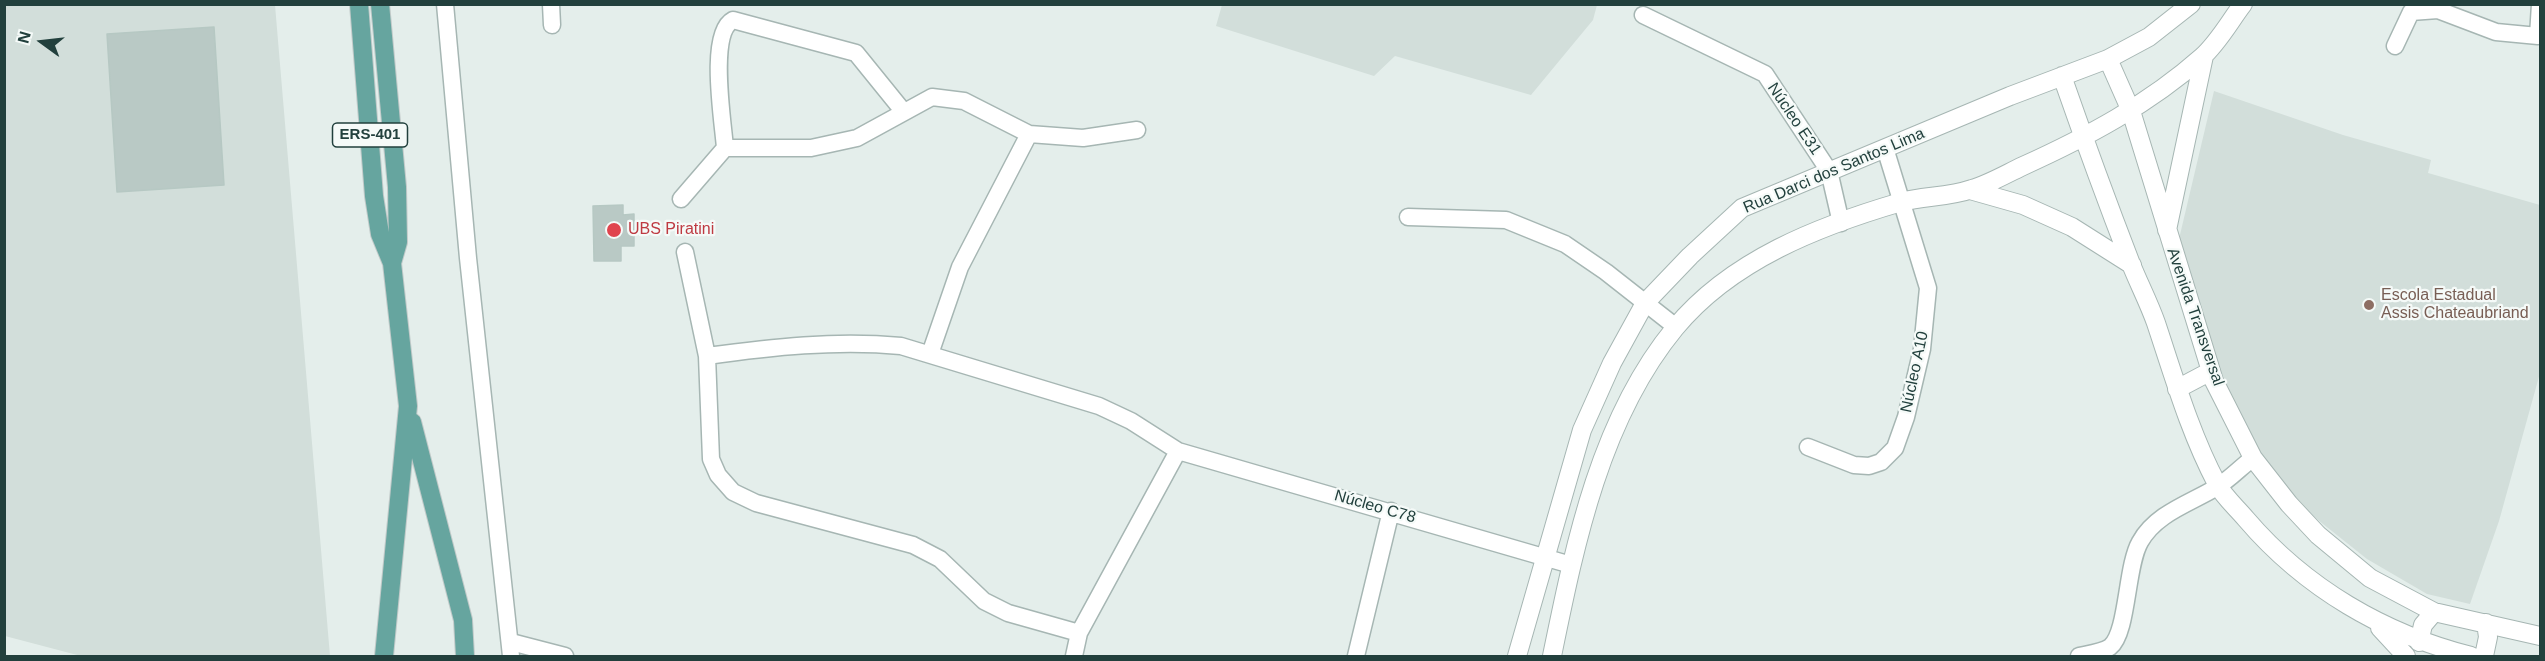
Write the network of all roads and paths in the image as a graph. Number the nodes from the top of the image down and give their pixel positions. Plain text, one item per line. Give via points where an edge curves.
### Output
1 (359, 4) edge
2 (380, 4) edge
3 (446, 4) edge
4 (551, 4) edge
5 (2191, 4) edge
6 (2243, 4) edge
7 (2540, 4) edge
8 (1643, 15) dead end
9 (552, 25) dead end
10 (2395, 46) dead end
11 (2204, 56) junction
12 (2109, 59) junction
13 (2062, 76) junction
14 (903, 111) junction
15 (2131, 111) junction
16 (1137, 130) dead end
17 (1029, 134) junction
18 (2084, 138) junction
19 (725, 148) junction
20 (1885, 148) junction
21 (1829, 171) junction
22 (1971, 190) junction
23 (681, 199) dead end
24 (1903, 202) junction
25 (1408, 217) dead end
26 (1840, 223) junction
27 (2166, 232) junction
28 (685, 252) dead end
29 (392, 263) junction
30 (2132, 265) junction
31 (1645, 303) junction
32 (1676, 327) junction
33 (930, 354) junction
34 (707, 356) junction
35 (2211, 371) junction
36 (2176, 388) junction
37 (408, 406) junction
38 (1808, 447) dead end
39 (1178, 451) junction
40 (2253, 458) junction
41 (2218, 486) junction
42 (1391, 511) junction
43 (1544, 559) junction
44 (1571, 565) junction
45 (2433, 612) junction
46 (2374, 623) junction
47 (2486, 623) junction
48 (1080, 633) junction
49 (2541, 636) edge
50 (2419, 642) junction
51 (511, 649) edge
52 (383, 654) edge
53 (467, 657) edge
54 (566, 657) edge
55 (1074, 657) edge
56 (1356, 657) edge
57 (1516, 657) edge
58 (1552, 657) edge
59 (2079, 657) edge
60 (2406, 657) edge
61 (2471, 657) edge
62 (2484, 657) edge

1 - 29 main road, ERS-401 via 374,196 380,234
2 - 29 main road via 397,187 398,242
3 - 51 street via 493,502
4 - 9 street
5 - 12 street, Rua Darci dos Santos Lima via 2149,37
6 - 11 street
7 - 10 street via 2538,36 2496,32 2438,10 2411,12
8 - 21 street, Núcleo E31 via 1765,74
11 - 15 street
11 - 27 street
12 - 13 street, Rua Darci dos Santos Lima
12 - 15 street, Avenida Transversal
13 - 18 street
13 - 20 street, Rua Darci dos Santos Lima
14 - 17 street via 932,97 964,101
14 - 19 street via 857,138 811,148
14 - 19 street via 856,53 733,20 726,23 722,32 719,69
15 - 18 street
15 - 27 street, Avenida Transversal
16 - 17 street via 1083,138
17 - 33 street via 960,267
18 - 22 street
18 - 30 street
19 - 23 street
20 - 21 street, Rua Darci dos Santos Lima
20 - 24 street
21 - 26 street, Núcleo E31
21 - 31 street, Rua Darci dos Santos Lima via 1742,208
22 - 24 street
22 - 30 street via 2023,205 2072,227
24 - 26 street
24 - 38 street, Núcleo A10 via 1928,288 1922,349 1895,448 1881,462 1869,466 1854,465
25 - 31 street via 1506,220 1565,244
26 - 32 street via 1747,265
27 - 35 street, Avenida Transversal
28 - 34 street
29 - 37 main road, ERS-401
30 - 36 street via 2156,322
31 - 32 street
31 - 43 street, Rua Darci dos Santos Lima via 1582,430
32 - 44 street via 1617,424
33 - 34 street, Núcleo C78 via 867,343
33 - 39 street, Núcleo C78 via 1100,406
34 - 48 street via 711,459 718,475 733,492 756,503 913,545 940,559 984,601 1008,613
35 - 36 street
35 - 40 street, Avenida Transversal
36 - 41 street
37 - 52 main road, ERS-401
37 - 53 main road, ERS-401 via 463,620
39 - 42 street, Núcleo C78
39 - 48 street
40 - 41 street
40 - 45 street, Avenida Transversal via 2289,504 2327,542 2370,578
41 - 46 street via 2290,565
41 - 59 street via 2155,523 2140,541 2132,560 2118,635 2110,647
42 - 43 street, Núcleo C78
42 - 56 street
43 - 44 street, Núcleo C78
43 - 57 street, Rua Darci dos Santos Lima
44 - 58 street
45 - 47 street, Avenida Transversal
45 - 50 street via 2423,625
46 - 50 street
46 - 60 street
47 - 49 street, Avenida Transversal
47 - 62 street
48 - 55 street
50 - 61 street
51 - 54 street

